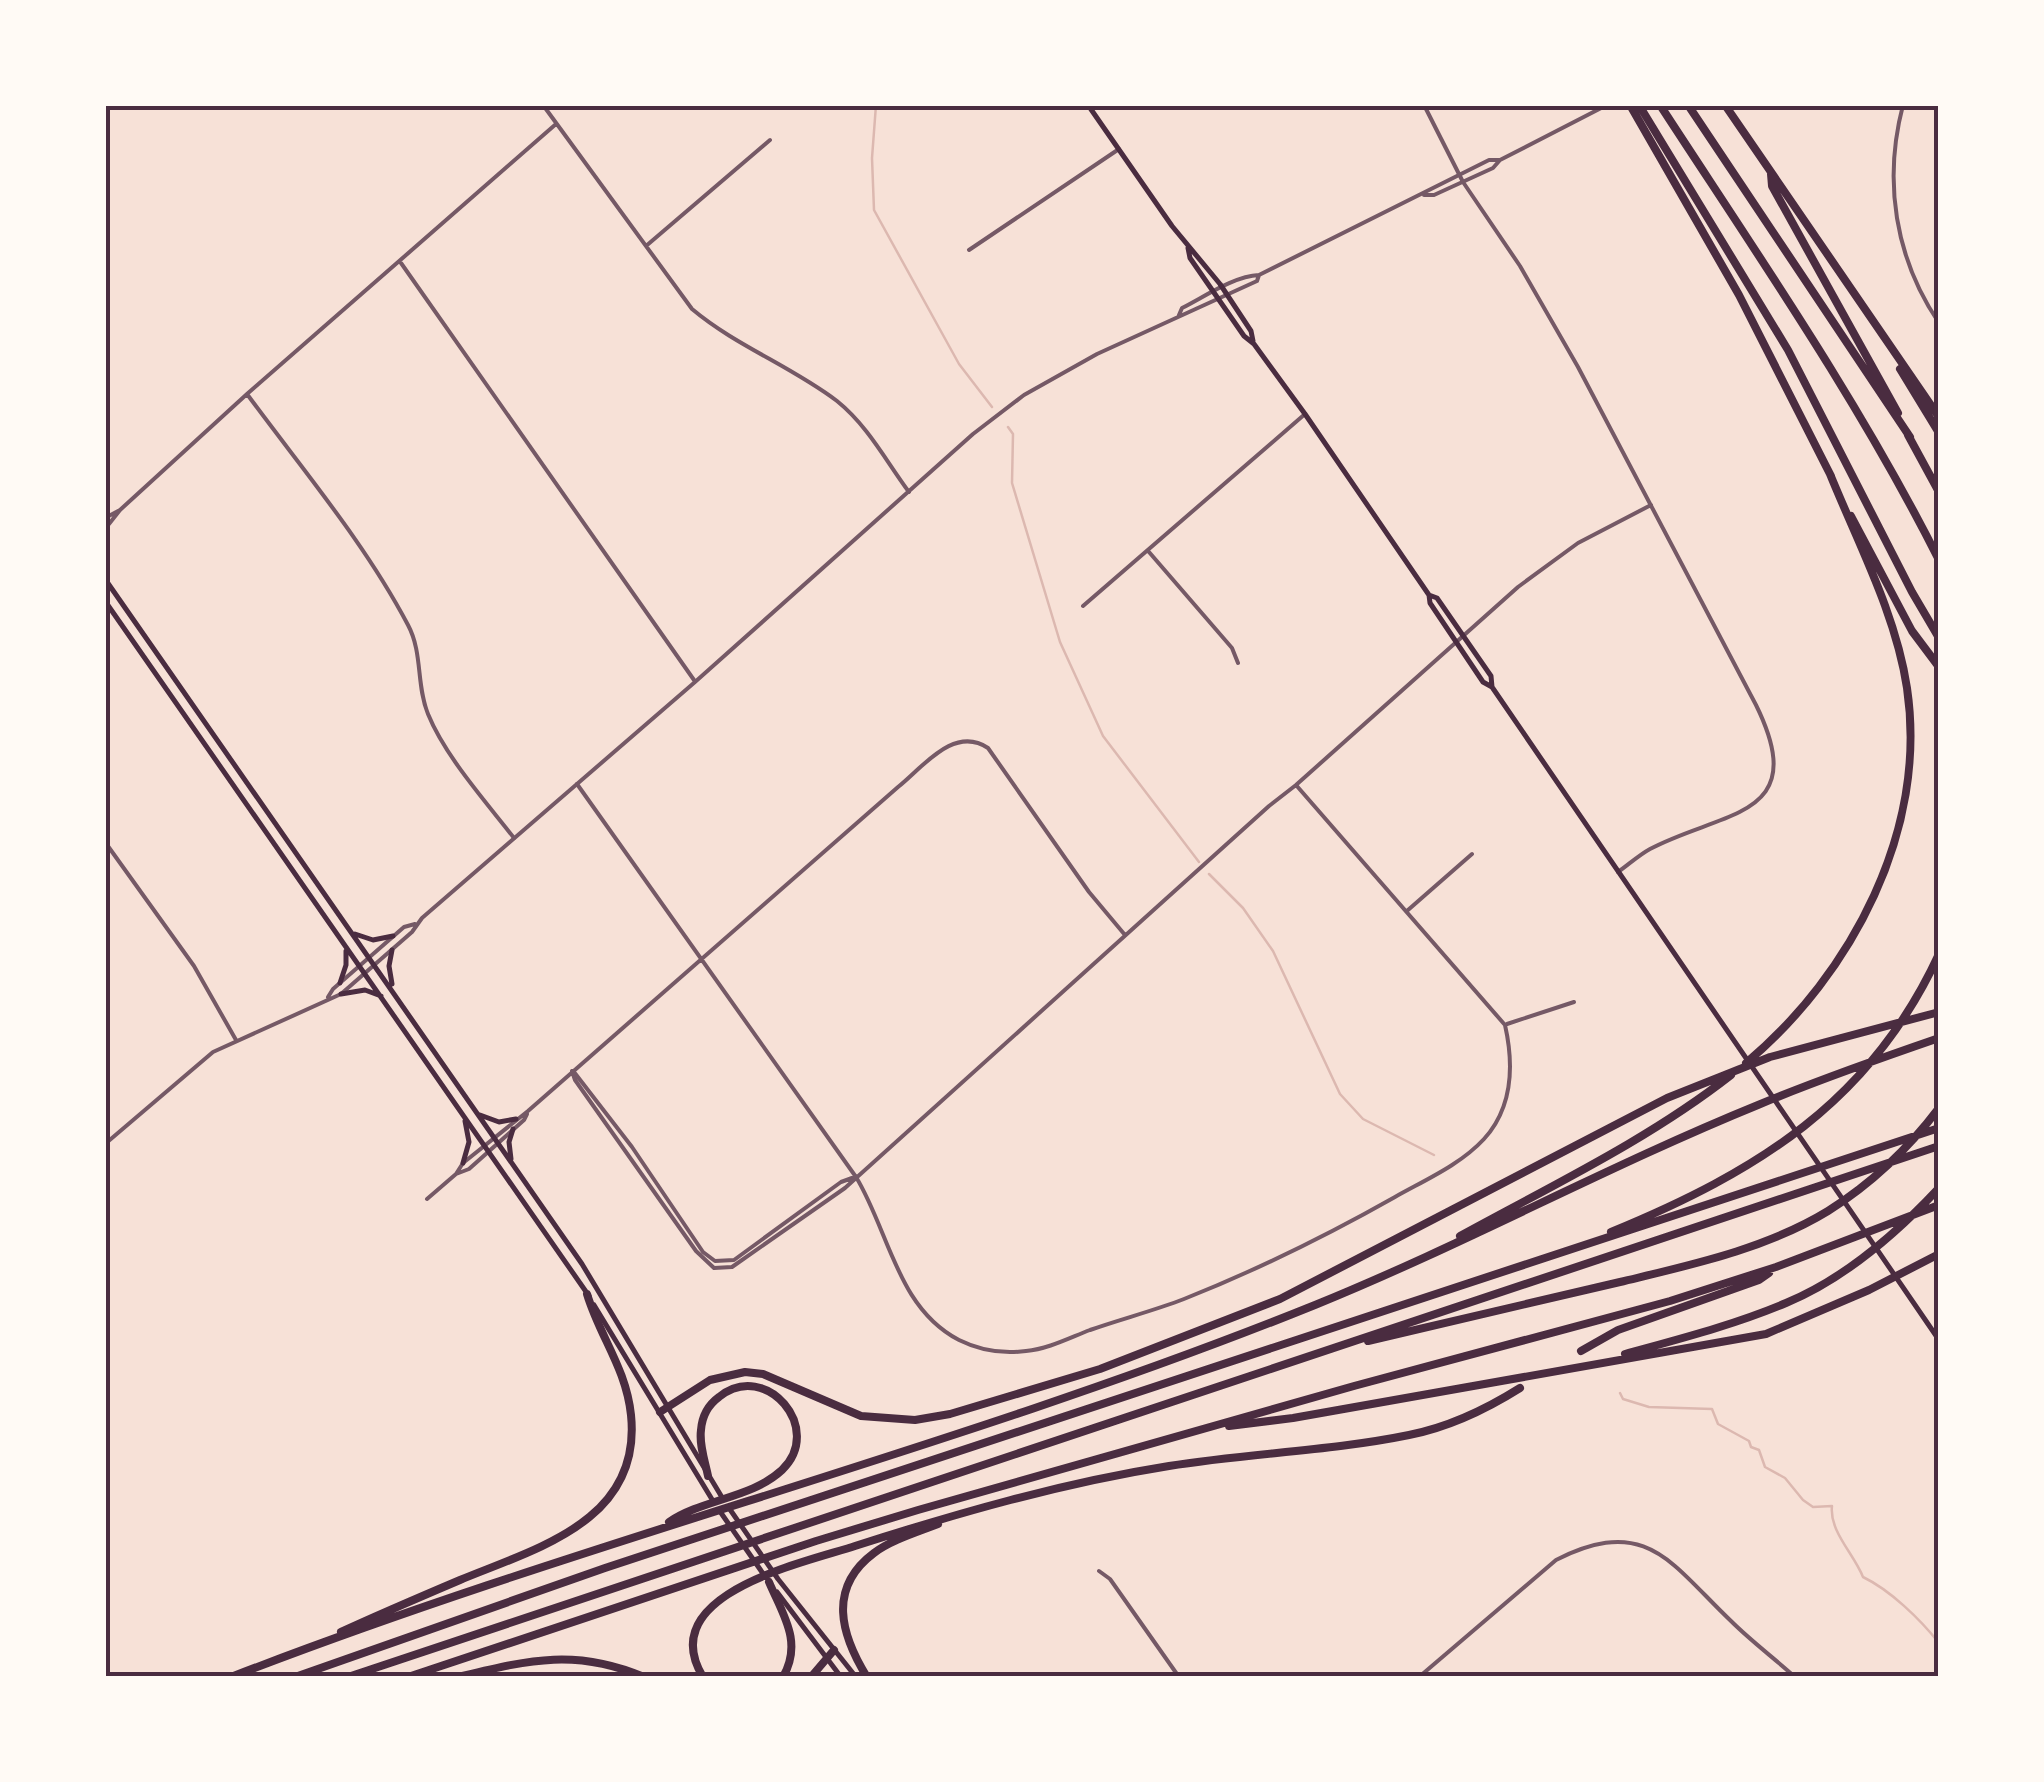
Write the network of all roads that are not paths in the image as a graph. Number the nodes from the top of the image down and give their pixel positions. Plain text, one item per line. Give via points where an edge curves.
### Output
1 (543, 105) edge
2 (1088, 105) edge
3 (1424, 105) edge
4 (1607, 105) edge
5 (1639, 105) edge
6 (1660, 105) edge
7 (1688, 105) edge
8 (1725, 105) edge
9 (1903, 105) edge
10 (1630, 106) edge
11 (556, 124) junction
12 (770, 140) dead end
13 (1119, 149) junction
14 (1500, 160) junction
15 (1771, 172) junction
16 (1459, 175) junction
17 (1462, 182) junction
18 (1424, 195) junction
19 (646, 246) junction
20 (1188, 248) junction
21 (968, 250) dead end
22 (400, 263) junction
23 (1259, 275) junction
24 (1223, 288) junction
25 (1214, 292) junction
26 (1228, 295) junction
27 (1218, 300) junction
28 (1179, 315) junction
29 (1939, 323) edge
30 (1884, 339) junction
31 (1254, 344) junction
32 (248, 394) junction
33 (1305, 414) junction
34 (1939, 416) edge
35 (1939, 433) edge
36 (1910, 438) junction
37 (1830, 474) junction
38 (909, 492) junction
39 (1939, 492) edge
40 (1650, 505) junction
41 (120, 510) junction
42 (105, 518) edge
43 (105, 529) edge
44 (1149, 552) junction
45 (1939, 560) edge
46 (105, 579) edge
47 (1429, 594) junction
48 (105, 601) edge
49 (1083, 606) dead end
50 (1464, 636) junction
51 (1939, 638) edge
52 (1457, 643) junction
53 (1238, 663) dead end
54 (1939, 667) edge
55 (695, 682) junction
56 (1492, 686) junction
57 (577, 784) junction
58 (1296, 785) junction
59 (515, 839) junction
60 (105, 842) edge
61 (1472, 854) dead end
62 (1618, 872) junction
63 (1408, 910) junction
64 (415, 924) junction
65 (352, 932) junction
66 (1125, 935) junction
67 (393, 936) junction
68 (346, 948) junction
69 (392, 950) junction
70 (1939, 954) edge
71 (370, 957) junction
72 (703, 960) junction
73 (375, 965) junction
74 (359, 966) junction
75 (364, 973) junction
76 (340, 982) junction
77 (392, 987) junction
78 (341, 994) junction
79 (381, 996) junction
80 (327, 1000) junction
81 (1574, 1002) dead end
82 (1939, 1012) edge
83 (1506, 1024) junction
84 (236, 1040) junction
85 (1939, 1041) edge
86 (572, 1071) junction
87 (1939, 1108) edge
88 (528, 1112) junction
89 (462, 1113) junction
90 (477, 1114) junction
91 (516, 1119) junction
92 (1939, 1128) edge
93 (513, 1130) junction
94 (496, 1140) junction
95 (105, 1144) edge
96 (1939, 1146) edge
97 (488, 1148) junction
98 (511, 1162) junction
99 (464, 1163) junction
100 (456, 1174) junction
101 (856, 1177) junction
102 (1939, 1188) edge
103 (427, 1199) dead end
104 (1939, 1205) edge
105 (1939, 1254) edge
106 (1425, 1255) junction
107 (1542, 1260) junction
108 (1776, 1267) junction
109 (588, 1294) junction
110 (1939, 1340) edge
111 (1324, 1350) junction
112 (1580, 1351) dead end
113 (1592, 1363) junction
114 (1520, 1388) dead end
115 (664, 1410) junction
116 (1204, 1430) junction
117 (708, 1476) junction
118 (984, 1506) junction
119 (662, 1528) junction
120 (1099, 1571) dead end
121 (774, 1581) junction
122 (302, 1649) junction
123 (834, 1650) junction
124 (828, 1661) junction
125 (231, 1677) edge
126 (295, 1677) edge
127 (348, 1677) edge
128 (408, 1677) edge
129 (458, 1677) edge
130 (644, 1677) edge
131 (703, 1677) edge
132 (783, 1677) edge
133 (811, 1677) edge
134 (841, 1677) edge
135 (856, 1677) edge
136 (867, 1677) edge
137 (1179, 1677) edge
138 (1420, 1677) edge
139 (1795, 1677) edge

1 - 11 street
2 - 13 main road
3 - 16 street
4 - 14 street
5 - 51 highway via 1788,350
6 - 45 highway via 1834,374
7 - 36 highway
8 - 15 highway
9 - 29 street via 1892,164 1896,220 1910,270
10 - 37 highway
11 - 19 street
11 - 22 street
12 - 19 street
13 - 20 main road
13 - 21 street
14 - 16 street
14 - 17 street
15 - 30 highway
15 - 36 highway via 1772,186
16 - 17 street
16 - 18 street
17 - 18 street
17 - 40 street via 1548,312
18 - 23 street
19 - 38 street via 705,321 849,412
20 - 24 main road
20 - 25 main road
22 - 32 street
22 - 55 street
23 - 24 street
23 - 26 street
24 - 25 street
24 - 26 main road
25 - 27 main road
25 - 28 street
26 - 27 street
26 - 31 main road
27 - 28 street
27 - 31 main road
28 - 38 street via 1032,390
30 - 34 highway
30 - 35 highway
31 - 33 main road
32 - 41 street
32 - 59 street via 403,616 434,726
33 - 44 street
33 - 47 main road
36 - 39 highway
37 - 54 highway via 1912,631
37 - 106 highway via 1884,605 1907,690 1904,802 1854,936 1823,986 1781,1033 1715,1088
38 - 55 street
40 - 50 street via 1578,543
40 - 62 street via 1770,734 1774,762 1767,787 1747,810 1649,850
41 - 42 street
41 - 43 street
44 - 49 street
44 - 53 street
46 - 65 main road
47 - 50 main road
47 - 52 main road
48 - 68 main road
50 - 52 street
50 - 56 main road
52 - 56 main road
52 - 58 street
55 - 57 street
56 - 62 main road
57 - 59 street
57 - 72 street
58 - 63 street
58 - 66 street
59 - 64 street
60 - 84 street via 187,956
61 - 63 street
62 - 110 main road
63 - 83 street
64 - 67 street
64 - 69 street
65 - 67 main road via 373,940
65 - 71 main road
66 - 72 street via 992,754 966,740 952,743 905,782
66 - 101 street
67 - 71 street
68 - 74 main road
68 - 76 main road
69 - 73 street
69 - 77 main road
70 - 107 highway via 1879,1054 1814,1121 1747,1168
71 - 73 main road
71 - 74 street
72 - 86 street
72 - 101 street
73 - 75 street
73 - 77 main road
74 - 75 main road
74 - 76 street
75 - 78 street
75 - 79 main road
76 - 80 street
77 - 90 main road
78 - 79 main road via 365,990
78 - 80 street
79 - 89 main road
80 - 84 street
81 - 83 street
82 - 115 highway via 1770,1057 1667,1098 1280,1298 1082,1374 915,1420 862,1416 745,1372 710,1380
83 - 101 street via 1511,1062 1503,1107 1486,1136 1456,1162 1273,1262 1035,1350 977,1347 936,1322 896,1268
84 - 95 street via 194,1066
85 - 106 highway via 1756,1106
86 - 88 street
86 - 101 street via 715,1262 734,1260
87 - 111 highway via 1905,1150 1827,1212 1749,1247
88 - 91 street
88 - 93 street
89 - 97 main road
89 - 99 main road via 469,1142
90 - 91 main road via 499,1122
90 - 94 main road
91 - 94 street
92 - 107 highway
93 - 94 street
93 - 98 main road
94 - 97 street
94 - 98 main road
96 - 111 highway
97 - 99 street
97 - 100 street
97 - 109 main road
98 - 115 main road via 582,1264
99 - 100 street
100 - 103 street
102 - 113 highway via 1859,1260 1790,1302
104 - 108 highway
105 - 113 highway via 1766,1334
106 - 119 highway via 1316,1304 1111,1380
107 - 126 highway via 605,1568
108 - 112 highway via 1759,1280 1618,1330
108 - 116 highway
109 - 115 main road
109 - 122 highway via 620,1364 631,1416 631,1446 610,1498 583,1524 542,1547
111 - 127 highway
113 - 116 highway
114 - 118 highway via 1462,1420 1410,1435 1108,1476
115 - 117 main road
115 - 121 main road via 706,1491
116 - 128 highway via 816,1541
117 - 119 highway via 700,1433 715,1400 752,1386 786,1404 796,1440 782,1470
117 - 121 main road
118 - 131 highway via 737,1587 708,1609 696,1633 693,1652
118 - 136 highway via 875,1552 854,1572 842,1624
119 - 122 highway
120 - 137 street
121 - 123 main road
121 - 124 main road
121 - 132 highway via 792,1638
122 - 125 highway
123 - 124 highway
123 - 135 main road
124 - 133 highway
124 - 134 main road
129 - 130 highway via 571,1658 614,1664
138 - 139 street via 1556,1560 1606,1542 1636,1544 1668,1557

